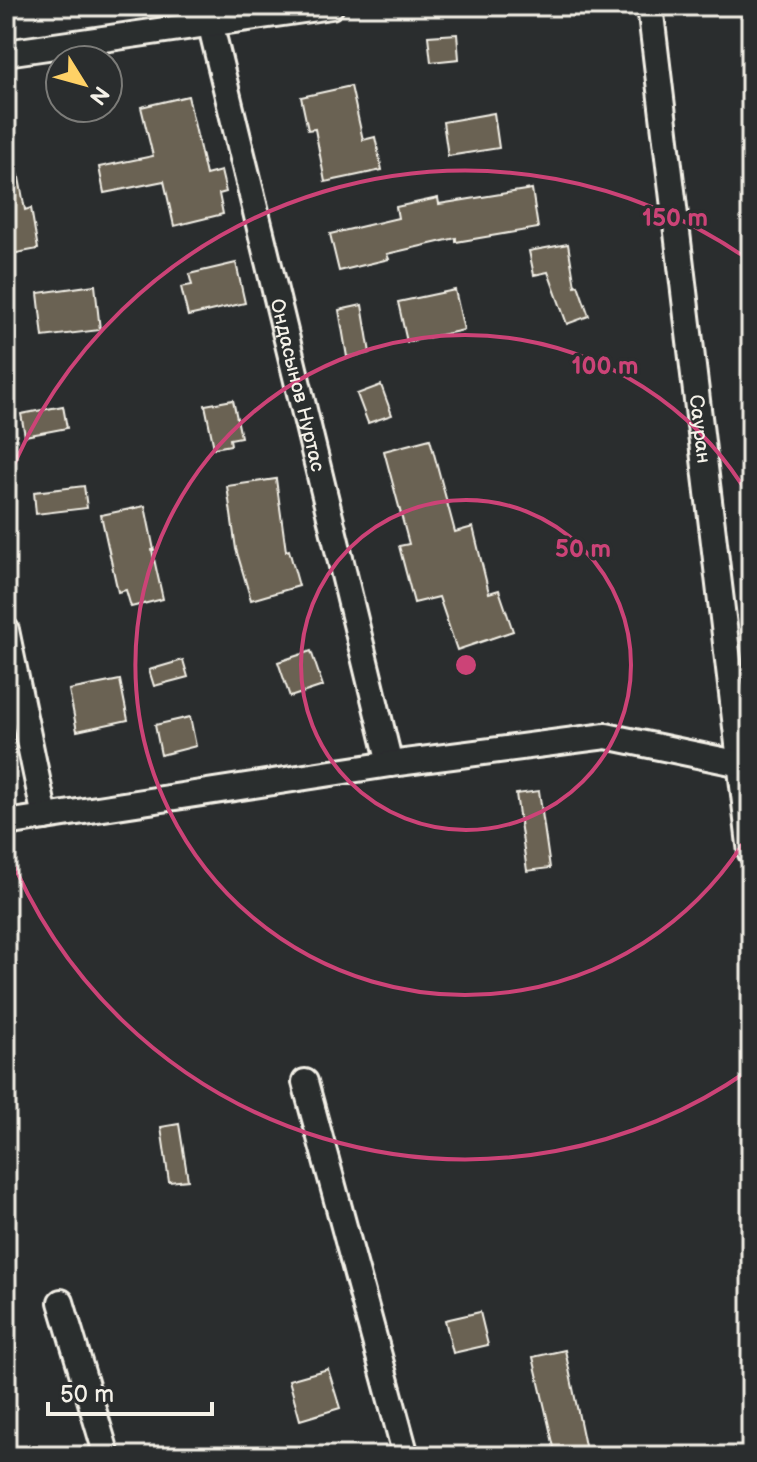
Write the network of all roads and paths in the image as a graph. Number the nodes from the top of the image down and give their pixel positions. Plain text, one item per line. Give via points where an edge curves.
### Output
1 (331, 6) edge
2 (650, 6) edge
3 (208, 14) edge
4 (6, 53) edge
5 (6, 630) edge
6 (746, 763) edge
7 (390, 764) junction
8 (45, 817) junction
9 (6, 823) edge
10 (751, 853) edge
11 (305, 1082) dead end
12 (61, 1302) dead end
13 (107, 1456) edge
14 (406, 1456) edge

1 - 3 street
2 - 6 street, Сауран
3 - 4 street
3 - 7 street, Ондасынов Нуртас
5 - 8 street
6 - 7 street via 606,736
6 - 10 street, Сауран
7 - 8 street
8 - 9 street
11 - 14 street
12 - 13 street

